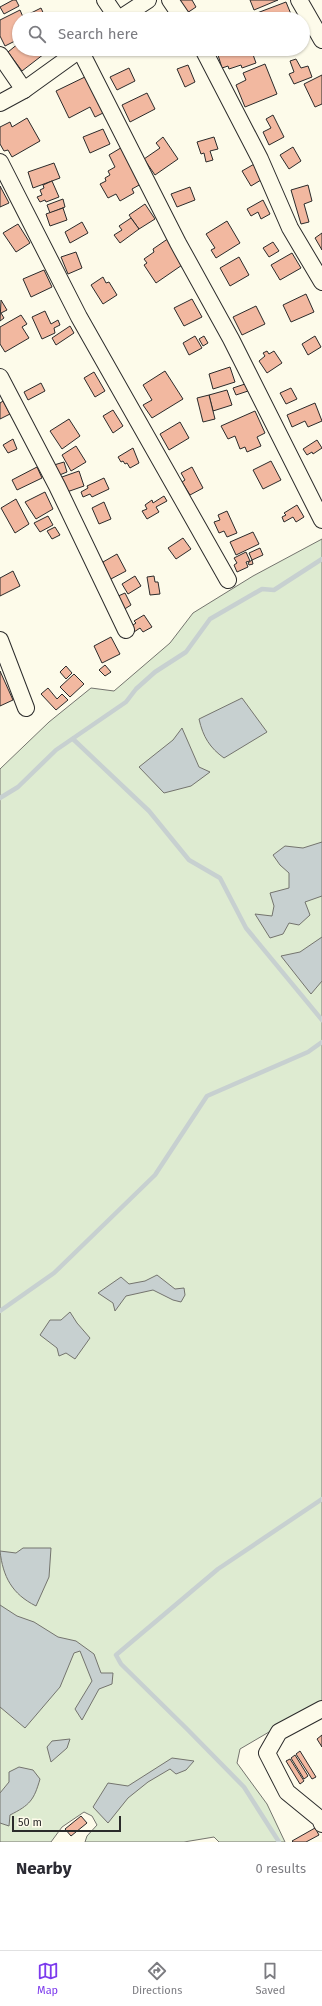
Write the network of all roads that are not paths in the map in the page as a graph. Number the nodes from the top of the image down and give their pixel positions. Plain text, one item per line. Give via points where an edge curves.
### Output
1 (105, 0) edge
2 (148, 0) edge
3 (170, 0) edge
4 (299, 0) edge
5 (113, 12) edge
6 (129, 12) edge
7 (178, 12) edge
8 (306, 12) edge
9 (310, 19) edge
10 (322, 40) edge
11 (0, 55) edge
12 (72, 56) edge
13 (84, 56) edge
14 (207, 56) edge
15 (24, 90) junction
16 (0, 103) edge
17 (0, 162) edge
18 (322, 282) edge
19 (0, 377) edge
20 (322, 520) edge
21 (228, 580) dead end
22 (126, 630) dead end
23 (0, 640) edge
24 (26, 708) dead end
25 (322, 1709) edge
26 (322, 1824) edge

1 - 5 street
2 - 6 street
3 - 7 street
4 - 8 street
9 - 10 street
11 - 15 street
12 - 15 street
13 - 20 street
14 - 18 street via 260,159 290,228
15 - 16 street
17 - 21 street via 78,316
19 - 22 street via 57,486
23 - 24 street
25 - 26 street via 279,1732 266,1753 287,1792 320,1819

